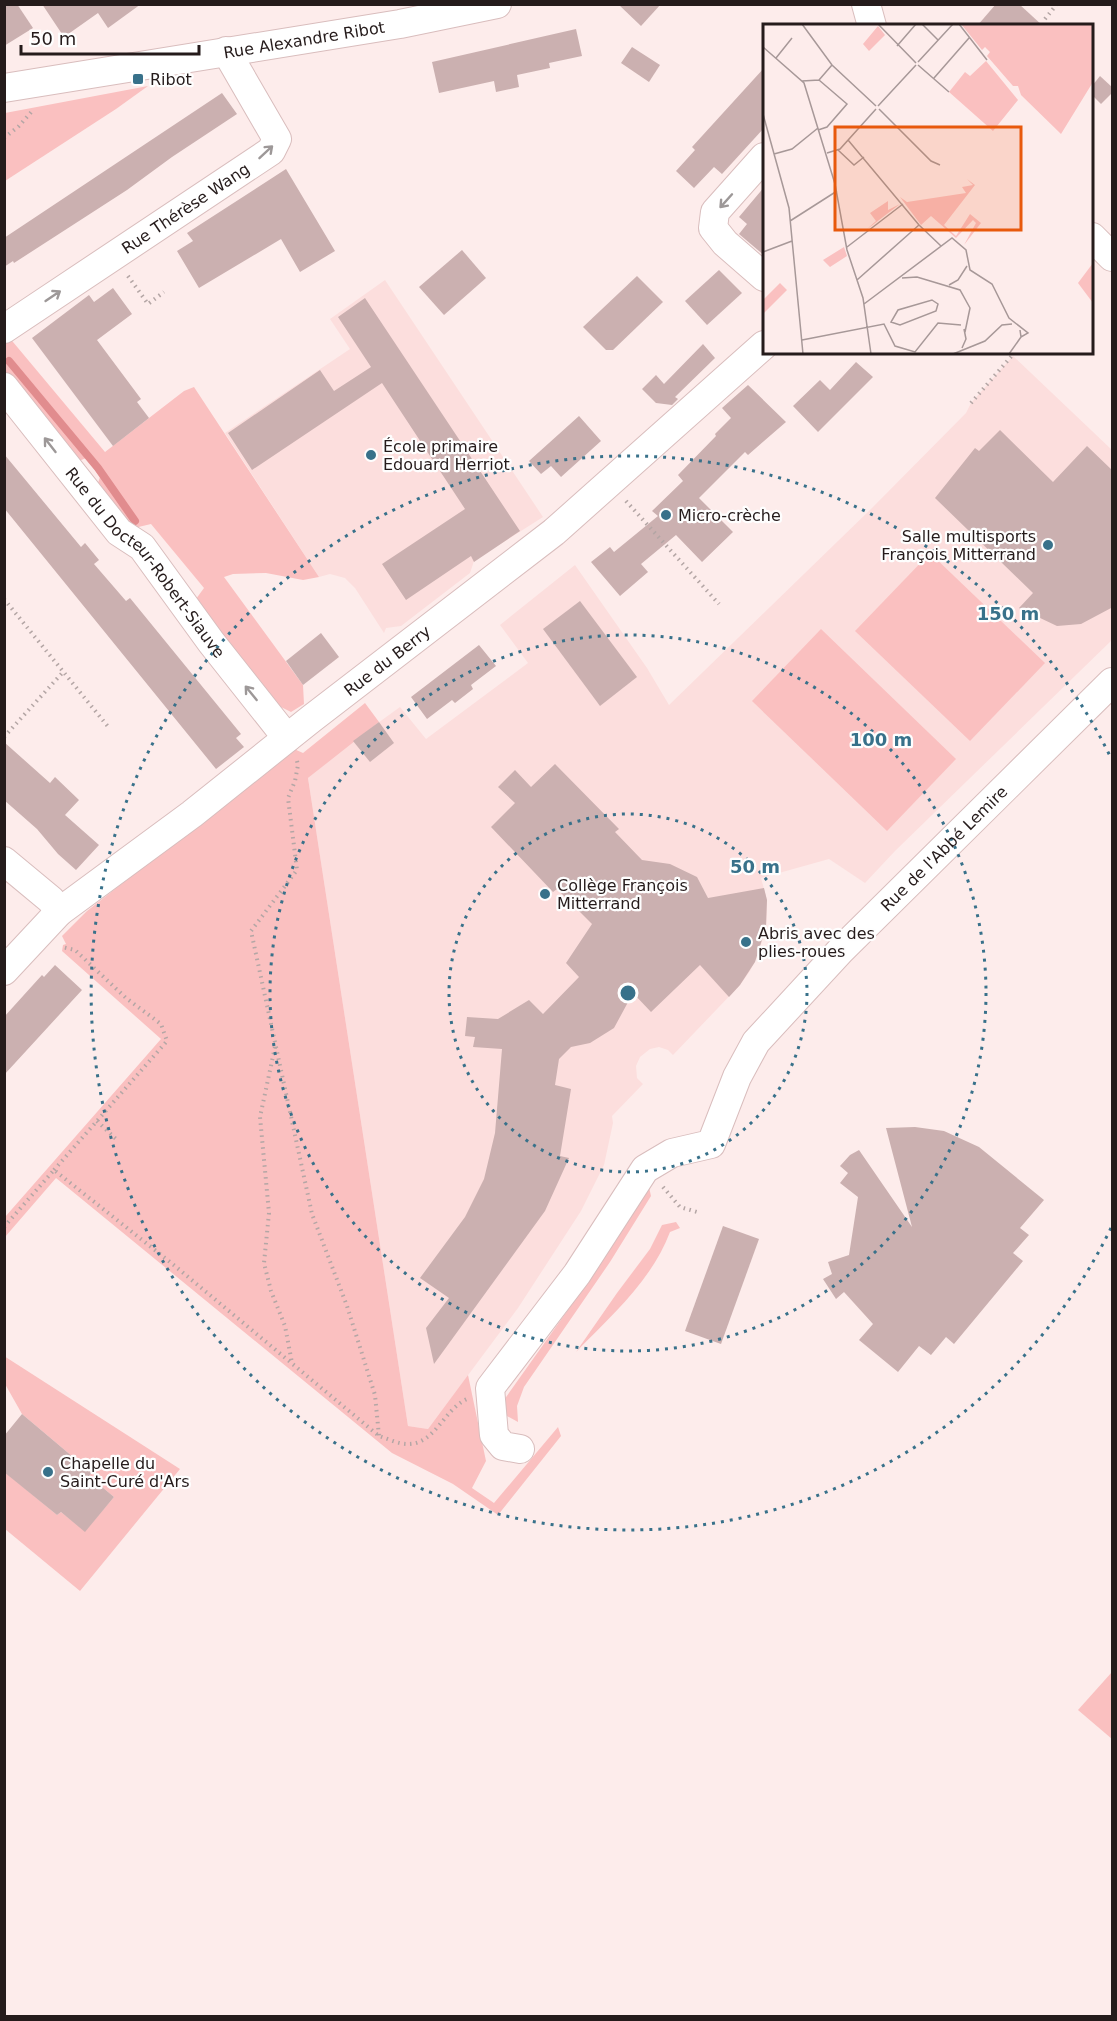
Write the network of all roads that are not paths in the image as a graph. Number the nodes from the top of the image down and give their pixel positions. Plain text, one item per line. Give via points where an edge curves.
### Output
1 (497, 4) edge
2 (866, 4) edge
3 (425, 12) edge
4 (871, 24) edge
5 (226, 51) junction
6 (4, 88) edge
7 (763, 159) edge
8 (1093, 238) edge
9 (1113, 256) edge
10 (763, 274) edge
11 (4, 328) edge
12 (763, 347) edge
13 (4, 387) edge
14 (1113, 682) edge
15 (287, 738) junction
16 (4, 861) edge
17 (51, 920) junction
18 (4, 971) edge
19 (520, 1449) dead end

1 - 3 street, Rue Alexandre Ribot
2 - 4 street
3 - 5 street, Rue Alexandre Ribot
5 - 6 street, Rue Alexandre Ribot
11 -> 5 street, Rue Thérèse Wang via 271,151 277,139
7 -> 10 street via 715,212 713,228
8 - 9 street
12 - 15 street, Rue du Berry via 554,532
15 -> 13 street, Rue du Docteur-Robert-Siauve via 142,546 118,532
14 - 19 street, Rue de l'Abbé Lemire via 836,956 756,1042 737,1077 711,1144 672,1153 645,1169 577,1274 490,1388 494,1435 503,1446
15 - 17 street, Rue du Berry
16 - 17 street via 51,900
17 - 18 street, Rue du Berry

